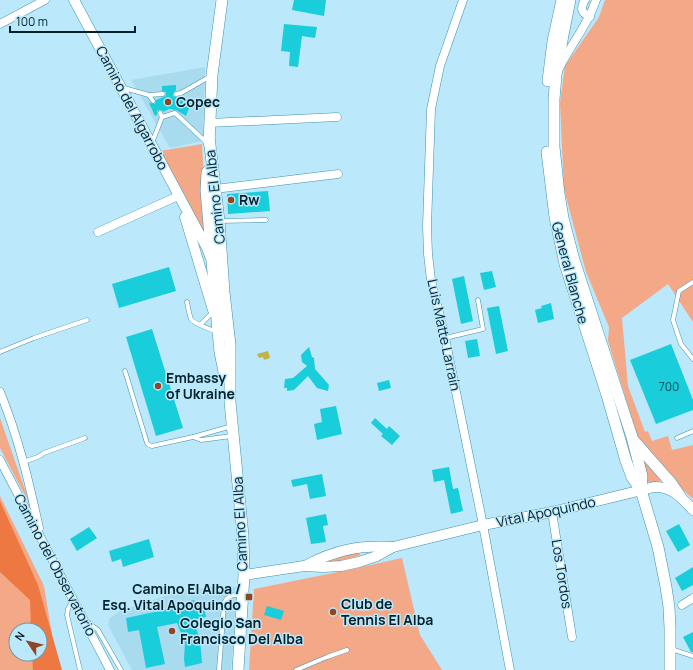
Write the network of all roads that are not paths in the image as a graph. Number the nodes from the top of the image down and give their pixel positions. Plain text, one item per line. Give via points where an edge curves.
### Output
1 (45, 0) edge
2 (74, 0) edge
3 (222, 0) edge
4 (463, 0) edge
5 (562, 0) edge
6 (570, 0) edge
7 (585, 0) edge
8 (596, 0) edge
9 (590, 17) junction
10 (0, 24) edge
11 (212, 75) junction
12 (556, 75) junction
13 (121, 87) junction
14 (162, 94) dead end
15 (176, 94) dead end
16 (149, 95) junction
17 (153, 101) dead end
18 (337, 117) dead end
19 (209, 123) junction
20 (209, 140) junction
21 (151, 145) junction
22 (338, 174) dead end
23 (215, 189) junction
24 (178, 196) junction
25 (266, 220) dead end
26 (219, 221) junction
27 (98, 232) dead end
28 (214, 266) junction
29 (693, 282) edge
30 (224, 292) junction
31 (478, 300) dead end
32 (187, 302) dead end
33 (88, 320) dead end
34 (216, 322) junction
35 (201, 324) junction
36 (445, 338) junction
37 (0, 352) edge
38 (693, 359) edge
39 (125, 371) dead end
40 (0, 392) edge
41 (230, 402) junction
42 (233, 431) junction
43 (693, 431) edge
44 (632, 437) junction
45 (85, 438) dead end
46 (193, 438) junction
47 (677, 438) dead end
48 (0, 460) edge
49 (23, 462) junction
50 (641, 490) junction
51 (680, 496) junction
52 (693, 510) edge
53 (552, 512) junction
54 (483, 525) junction
55 (41, 539) junction
56 (393, 547) junction
57 (304, 566) junction
58 (244, 575) junction
59 (243, 594) junction
60 (693, 598) edge
61 (73, 600) junction
62 (682, 605) dead end
63 (84, 620) junction
64 (572, 637) dead end
65 (671, 649) junction
66 (347, 650) dead end
67 (693, 656) edge
68 (80, 670) edge
69 (110, 670) edge
70 (121, 670) edge
71 (220, 670) edge
72 (238, 670) edge
73 (296, 670) edge
74 (510, 670) edge
75 (670, 670) edge

1 - 10 street
2 - 13 street, Camino del Algarrobo
3 - 11 main road, Camino El Alba
4 - 36 street, Luis Matte Larraín via 440,66 429,124 428,254 431,280
5 - 50 main road, General Blanche via 553,41 547,99 548,162 554,217 571,287 626,461 632,477
6 - 12 main road, General Blanche
7 - 9 street via 582,10
8 - 9 street
9 - 12 street
11 - 15 lane via 181,96
11 - 19 main road, Camino El Alba
12 - 44 main road, General Blanche via 554,147 563,218 580,280
13 - 16 lane
13 - 21 street, Camino del Algarrobo
14 - 16 lane
16 - 17 lane
18 - 19 street
19 - 20 main road, Camino El Alba
20 - 21 lane via 176,112 161,115
20 - 23 main road, Camino El Alba
20 - 28 main road, Camino El Alba via 206,190
21 - 24 street, Camino del Algarrobo
22 - 23 street
23 - 26 main road, Camino El Alba
24 - 27 street
24 - 28 street, Camino del Algarrobo via 207,248
24 - 34 street, Camino del Algarrobo
25 - 26 lane
26 - 30 main road, Camino El Alba
28 - 30 street, Camino del Algarrobo
28 - 34 main road, Camino El Alba
29 - 38 lane via 679,291 673,320 681,344
30 - 41 main road, Camino El Alba via 230,345
31 - 36 lane via 483,329
32 - 35 lane via 191,318
33 - 37 lane
34 - 35 lane
34 - 35 lane via 207,329
34 - 41 main road, Camino El Alba
36 - 54 street, Luis Matte Larraín
39 - 46 lane via 149,445
40 - 49 street
41 - 42 main road, Camino El Alba
42 - 46 lane
42 - 46 lane via 201,440
42 - 58 main road, Camino El Alba
43 - 47 lane
44 - 50 main road, General Blanche via 642,476
44 - 51 main road
45 - 49 lane
48 - 55 street, Camino del Observatorio
49 - 55 street
50 - 51 street, Vital Apoquindo via 661,487
50 - 53 street, Vital Apoquindo
50 - 65 main road, General Blanche via 663,567 669,607
51 - 52 street, Vital Apoquindo
53 - 54 street, Vital Apoquindo
53 - 64 street, Los Tordos
54 - 56 street, Vital Apoquindo
54 - 74 street, Luis Matte Larraín
55 - 61 street, Camino del Observatorio
56 - 57 street, Vital Apoquindo via 374,546 344,550 321,557
56 - 57 street, Vital Apoquindo via 359,562 335,567
57 - 58 street, Vital Apoquindo
58 - 59 main road, Camino El Alba
59 - 71 lane via 228,597 224,604
59 - 72 main road, Camino El Alba
60 - 62 street
61 - 63 street, Camino del Observatorio
61 - 68 lane via 67,615
63 - 69 street, Camino del Observatorio
63 - 70 lane via 98,630
65 - 67 lane
65 - 75 main road, General Blanche
66 - 73 lane

